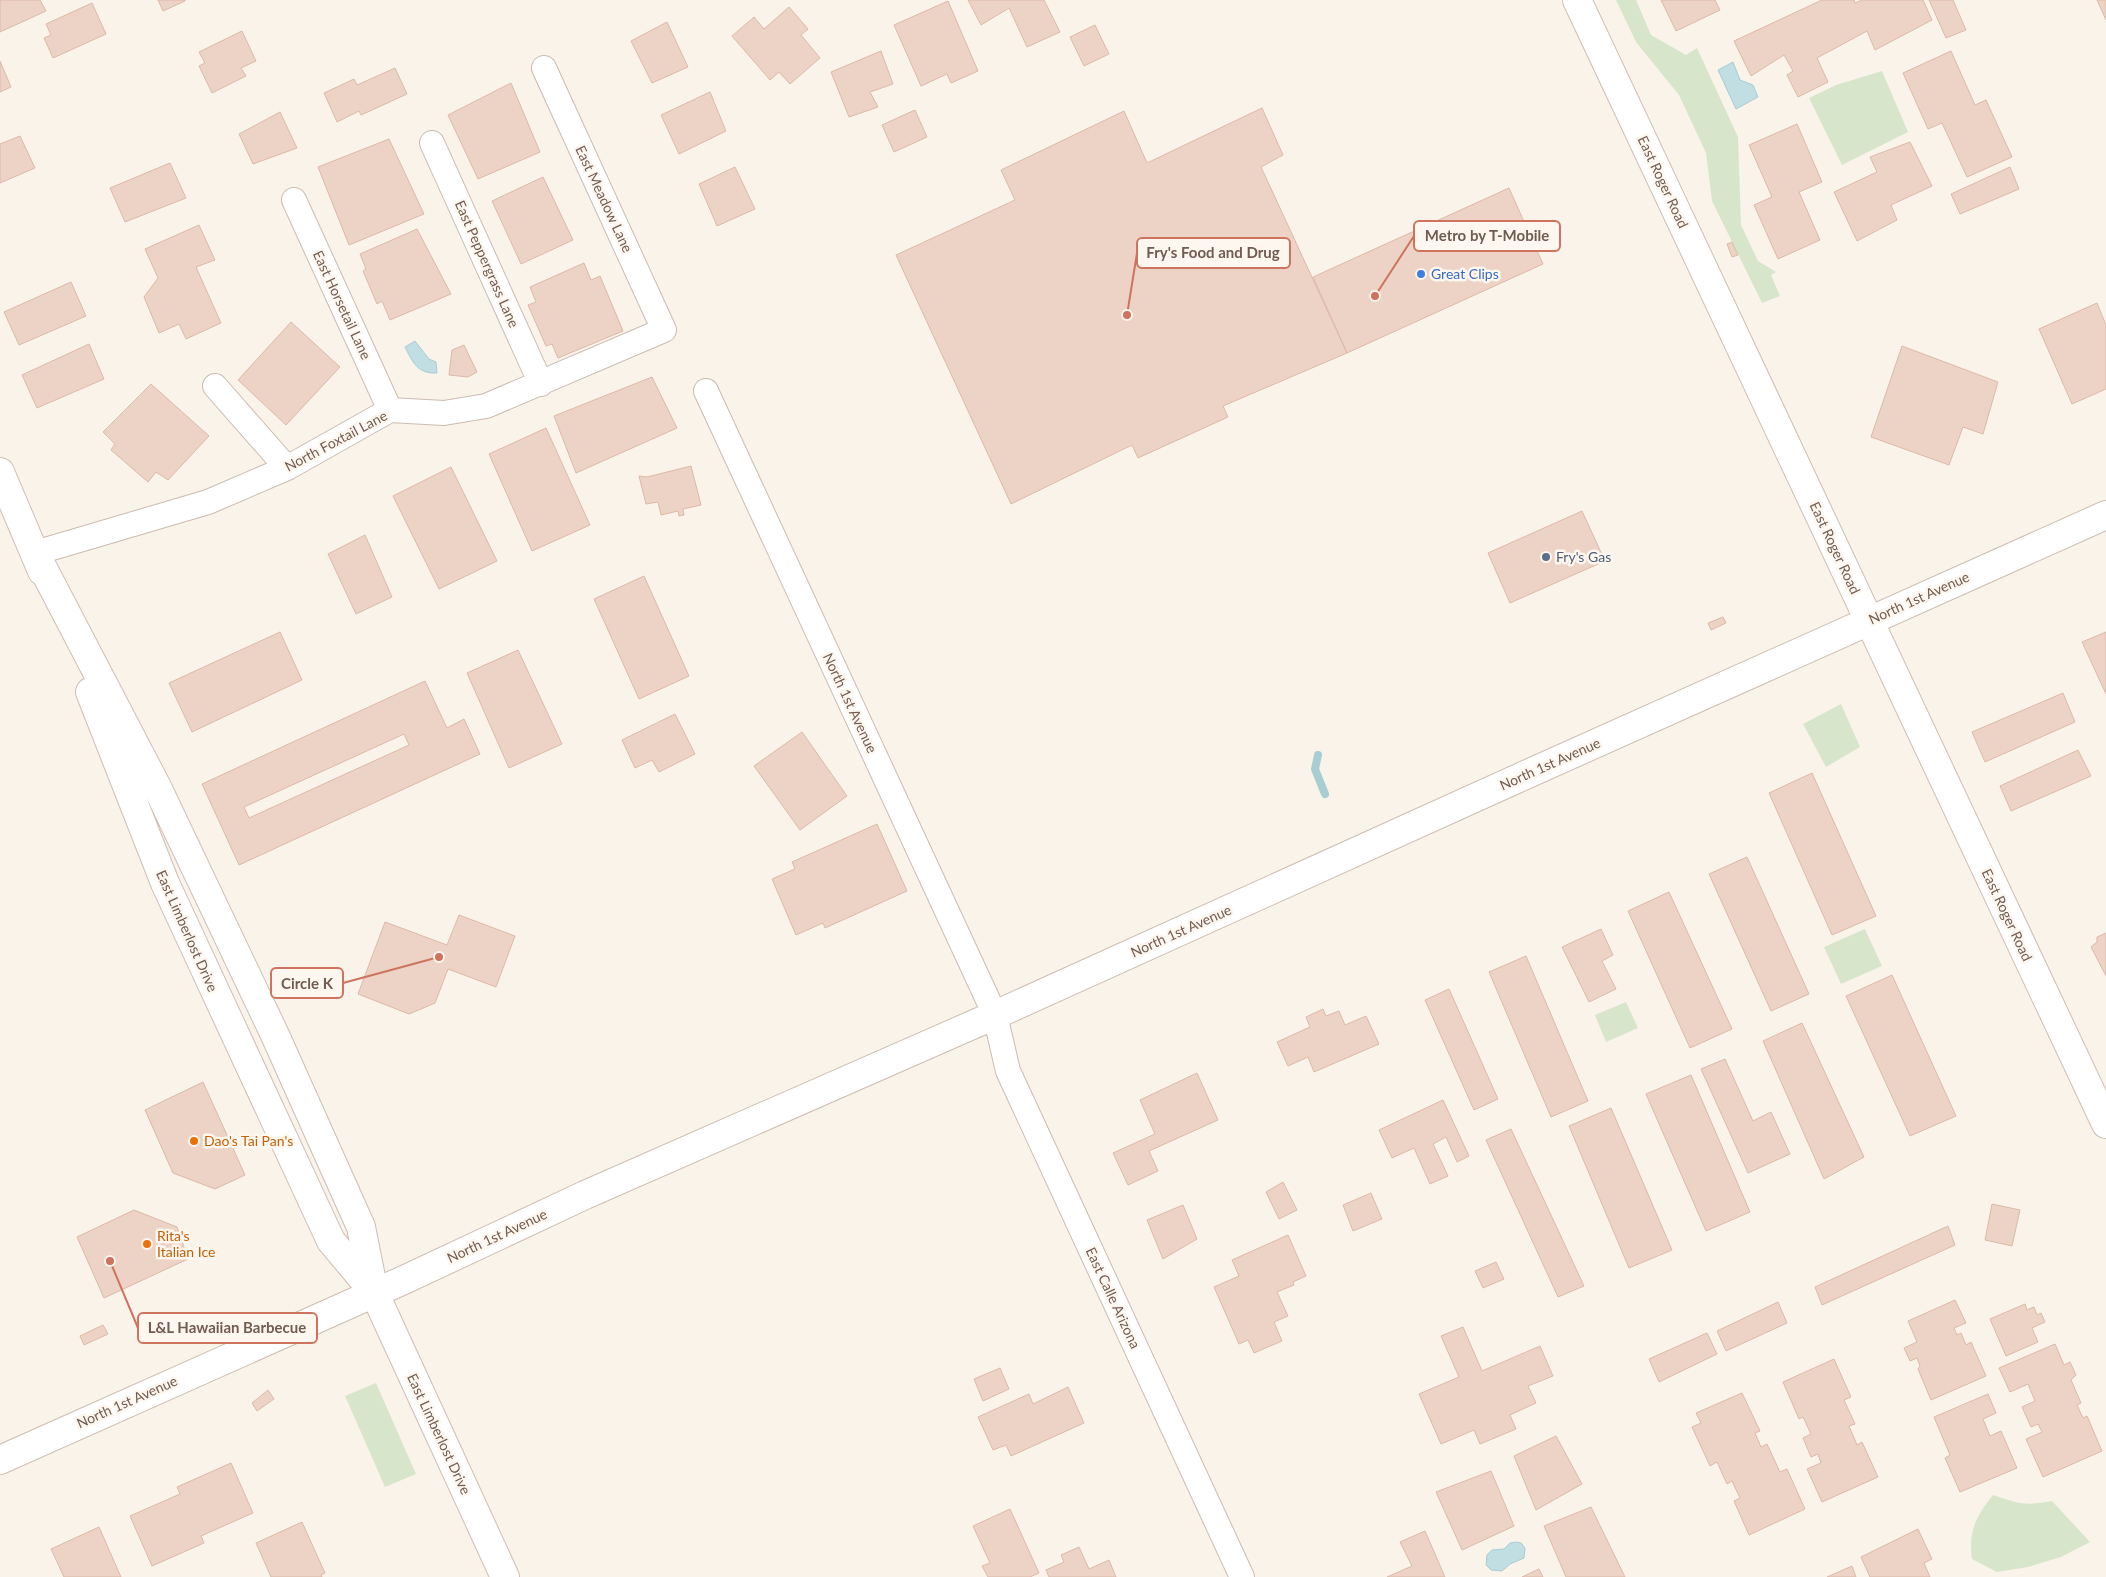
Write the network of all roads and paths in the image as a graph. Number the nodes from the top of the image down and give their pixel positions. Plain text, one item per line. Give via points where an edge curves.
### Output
1 (1577, 0) edge
2 (544, 68) dead end
3 (432, 144) dead end
4 (294, 200) dead end
5 (664, 330) joint
6 (541, 384) junction
7 (215, 386) dead end
8 (706, 391) dead end
9 (390, 410) junction
10 (287, 468) junction
11 (0, 472) edge
12 (2106, 516) edge
13 (35, 553) junction
14 (1868, 620) junction
15 (995, 1015) junction
16 (2106, 1124) edge
17 (374, 1292) junction
18 (0, 1460) edge
19 (505, 1577) edge
20 (1242, 1577) edge

1 - 14 street, East Roger Road
2 - 5 street, East Meadow Lane
3 - 6 street, East Peppergrass Lane
4 - 9 street, East Horsetail Lane
5 - 6 street, North Foxtail Lane
6 - 9 street, North Foxtail Lane via 486,406 444,413
7 - 10 street
8 - 15 street, North 1st Avenue
9 - 10 street, North Foxtail Lane
10 - 13 street, North Foxtail Lane via 208,502
11 - 13 street, East Limberlost Drive
12 - 14 street, North 1st Avenue
13 - 17 street, East Limberlost Drive via 157,787 275,1035 361,1227
13 - 17 street, East Limberlost Drive via 165,883 215,994 331,1241
14 - 15 street, North 1st Avenue
14 - 16 street, East Roger Road
15 - 17 street, North 1st Avenue via 585,1195
15 - 20 street, East Calle Arizona via 1008,1071
17 - 18 street, North 1st Avenue
17 - 19 street, East Limberlost Drive

